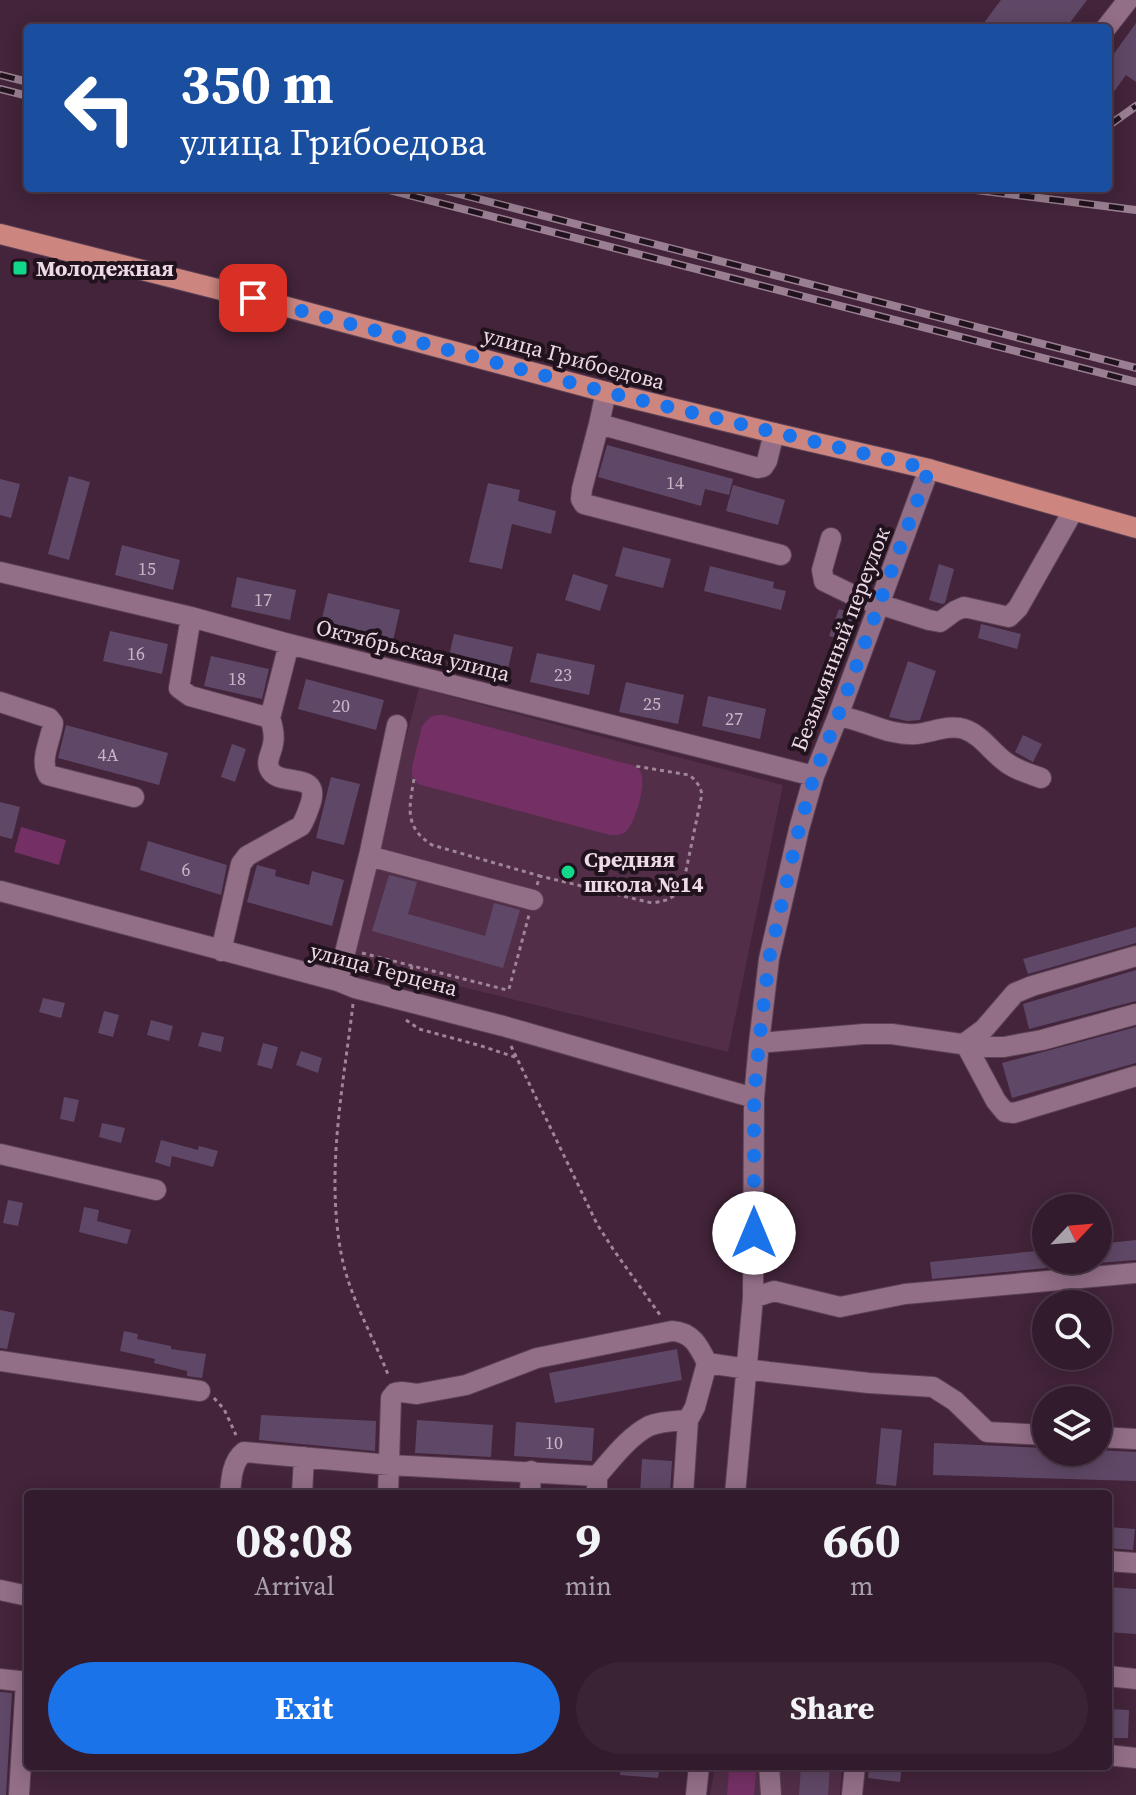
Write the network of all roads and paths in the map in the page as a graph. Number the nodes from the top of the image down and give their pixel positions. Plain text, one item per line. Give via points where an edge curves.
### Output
1 (1128, 0) edge
2 (1109, 24) edge
3 (0, 234) edge
4 (606, 392) junction
5 (599, 424) junction
6 (774, 433) junction
7 (929, 469) junction
8 (1073, 511) junction
9 (1136, 528) edge
10 (831, 538) dead end
11 (781, 555) dead end
12 (0, 572) edge
13 (878, 604) junction
14 (191, 617) junction
15 (289, 644) junction
16 (0, 702) edge
17 (838, 716) junction
18 (270, 718) junction
19 (397, 725) dead end
20 (635, 766) dead end
21 (814, 776) junction
22 (1041, 778) dead end
23 (414, 779) dead end
24 (134, 797) dead end
25 (369, 856) junction
26 (540, 876) junction
27 (0, 891) edge
28 (533, 900) junction
29 (347, 949) junction
30 (221, 951) junction
31 (1136, 956) edge
32 (346, 985) junction
33 (404, 1000) junction
34 (1136, 1014) edge
35 (503, 1026) junction
36 (759, 1043) junction
37 (965, 1043) junction
38 (516, 1058) junction
39 (1136, 1076) edge
40 (754, 1098) junction
41 (0, 1154) edge
42 (156, 1190) dead end
43 (1136, 1273) edge
44 (753, 1298) junction
45 (672, 1331) junction
46 (0, 1361) edge
47 (707, 1363) junction
48 (746, 1368) junction
49 (200, 1391) joint
50 (395, 1393) junction
51 (688, 1420) junction
52 (1032, 1434) edge
53 (1112, 1438) edge
54 (1136, 1439) edge
55 (244, 1452) junction
56 (304, 1457) junction
57 (390, 1465) junction
58 (531, 1471) junction
59 (597, 1485) edge
60 (230, 1490) edge
61 (302, 1490) edge
62 (388, 1490) edge
63 (530, 1490) edge
64 (683, 1490) edge
65 (735, 1490) edge
66 (1112, 1561) edge
67 (1136, 1563) edge
68 (0, 1590) edge
69 (24, 1595) edge
70 (1112, 1676) edge
71 (0, 1679) edge
72 (1136, 1679) edge
73 (24, 1681) edge
74 (24, 1724) edge
75 (1112, 1755) edge
76 (1136, 1758) edge
77 (699, 1770) edge
78 (769, 1770) edge
79 (855, 1770) edge
80 (19, 1795) edge
81 (696, 1795) edge
82 (771, 1795) edge
83 (852, 1795) edge

1 - 2 street
3 - 4 main road, улица Грибоедова
4 - 5 street
4 - 6 main road, улица Грибоедова
5 - 6 street via 758,468 767,461
5 - 11 street via 582,489 584,504
6 - 7 main road, улица Грибоедова
7 - 8 main road, улица Грибоедова
7 - 13 street, Безымянный переулок
8 - 9 main road, улица Грибоедова
8 - 13 street via 1009,617 964,607 940,622
10 - 13 street via 824,581
12 - 14 street, Октябрьская улица
13 - 17 street, Безымянный переулок
14 - 15 street, Октябрьская улица
14 - 18 street via 181,691
15 - 18 street
15 - 21 street, Октябрьская улица
16 - 24 street via 53,723 44,763 48,775
17 - 21 street, Безымянный переулок
17 - 22 street via 891,733 962,728 1008,765
18 - 30 street via 270,772 305,783 313,794 301,826 241,864
19 - 25 street
20 - 26 path via 689,775 702,794 683,885 675,896 652,903
21 - 36 street, Безымянный переулок via 769,959
23 - 26 path via 411,823 418,836 432,845
25 - 28 street
25 - 29 street
26 - 28 path
27 - 30 street, улица Герцена
28 - 29 path via 507,990
29 - 32 street
30 - 32 street, улица Герцена
31 - 37 street via 1015,993
32 - 33 street, улица Герцена
32 - 50 path via 334,1201 354,1299
33 - 35 street, улица Герцена
33 - 38 path via 409,1024
34 - 37 street via 1004,1047
35 - 38 path
35 - 40 street, улица Герцена
36 - 37 street via 864,1034
36 - 40 street, Безымянный переулок
37 - 39 street via 1005,1112
38 - 45 path via 597,1224
40 - 44 street, Безымянный переулок
41 - 42 street
43 - 44 street via 905,1294 840,1307 774,1291
44 - 48 street, Безымянный переулок
45 - 47 street via 694,1340
45 - 50 street via 537,1358 466,1385
46 - 49 street
47 - 48 street
47 - 51 street
48 - 52 street via 933,1387 987,1432
48 - 65 street, Безымянный переулок
49 - 55 path via 219,1402
50 - 57 street
51 - 59 street via 650,1426 634,1436
51 - 64 street
53 - 54 street
55 - 56 street
55 - 60 street via 235,1463
56 - 57 street
56 - 61 street
57 - 58 street
57 - 62 street
58 - 59 street
58 - 63 street
66 - 67 street
68 - 69 street
70 - 72 street
71 - 73 street
74 - 80 street
75 - 76 street
77 - 81 street
78 - 82 street
79 - 83 street

